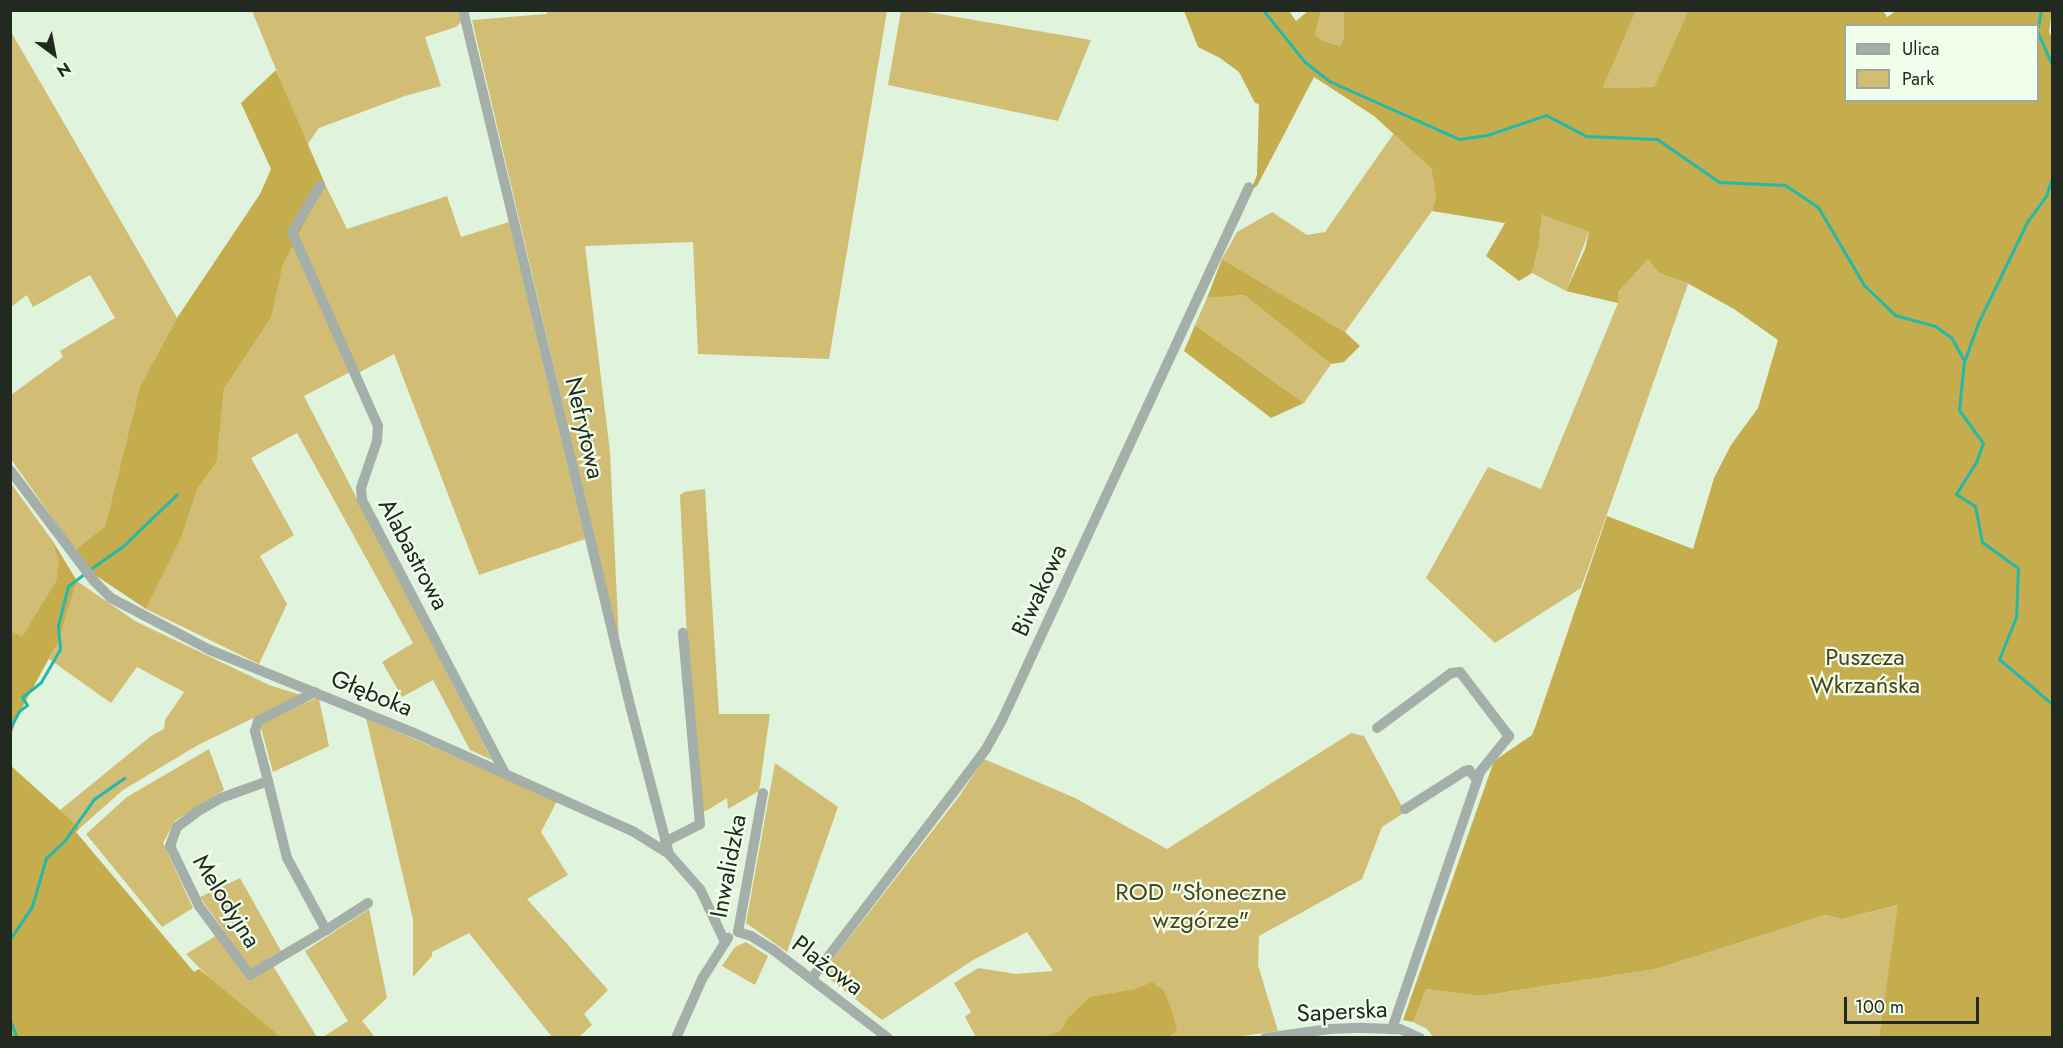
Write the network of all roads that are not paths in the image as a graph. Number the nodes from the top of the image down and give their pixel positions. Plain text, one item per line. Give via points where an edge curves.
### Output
1 (463, 10) edge
2 (320, 186) dead end
3 (1249, 188) dead end
4 (10, 470) edge
5 (683, 633) dead end
6 (315, 692) junction
7 (1377, 728) dead end
8 (504, 772) junction
9 (1478, 780) junction
10 (268, 781) junction
11 (763, 793) dead end
12 (1406, 809) dead end
13 (665, 842) junction
14 (669, 854) junction
15 (369, 903) dead end
16 (326, 930) junction
17 (738, 932) junction
18 (725, 942) junction
19 (812, 978) junction
20 (1392, 1029) junction
21 (1362, 1033) edge
22 (1270, 1037) edge
23 (676, 1038) edge
24 (888, 1038) edge
25 (1265, 1038) edge
26 (1420, 1038) edge

1 - 13 street, Nefrytowa
2 - 8 street, Alabastrowa via 292,232 378,426 377,441 361,488 362,500
3 - 19 street, Biwakowa via 1003,718 973,767
4 - 6 street, Głęboka via 111,598 210,650
5 - 13 street via 700,824
6 - 8 street, Głęboka
6 - 10 street via 258,721 255,731
7 - 9 street via 1451,673 1460,672 1509,736 1493,753
8 - 14 street, Głęboka via 634,832
9 - 12 street via 1466,771
9 - 20 street
10 - 16 street via 287,858
10 - 16 street, Melodyjna via 221,798 183,822 174,832 170,846 199,906 250,975
11 - 17 street, Inwalidzka
13 - 14 street, Nefrytowa
14 - 18 street, Głęboka via 700,889
15 - 16 street, Melodyjna
17 - 18 street, Inwalidzka
17 - 19 street, Plażowa via 758,940
18 - 23 street, Inwalidzka via 698,988
19 - 24 street, Plażowa
20 - 21 street, Saperska
20 - 26 street, Saperska via 1410,1031
21 - 22 street, Saperska
22 - 25 street, Saperska

